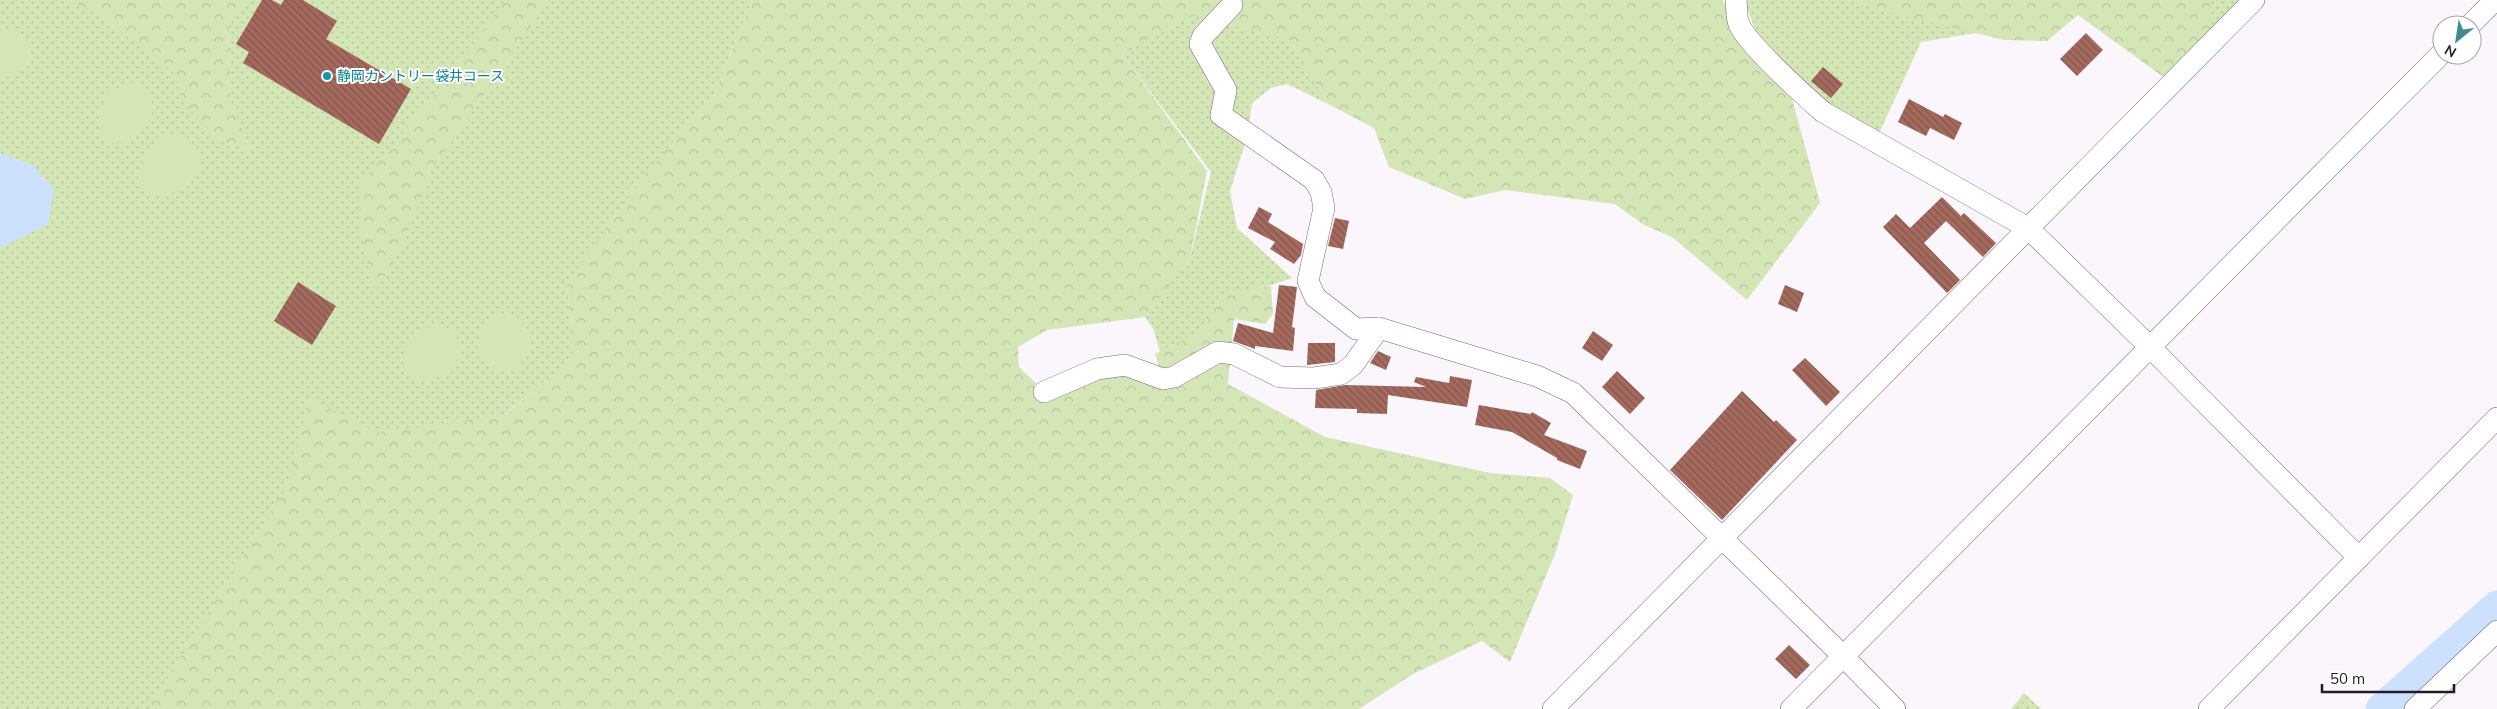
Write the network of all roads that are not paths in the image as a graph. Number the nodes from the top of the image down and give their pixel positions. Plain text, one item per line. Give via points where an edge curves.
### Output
1 (1736, 0) edge
2 (2254, 0) edge
3 (2495, 0) edge
4 (1232, 5) dead end
5 (2480, 15) edge
6 (2432, 64) edge
7 (2028, 228) junction
8 (1379, 328) junction
9 (2151, 348) junction
10 (1044, 392) dead end
11 (2497, 418) edge
12 (1721, 537) junction
13 (2359, 558) junction
14 (2497, 631) edge
15 (1843, 656) junction
16 (1553, 709) edge
17 (1791, 709) edge
18 (1894, 709) edge
19 (2209, 709) edge
20 (2415, 709) edge

1 - 7 street via 1739,24 1796,88 1823,112
2 - 7 street
3 - 5 street
4 - 8 street via 1203,36 1200,44 1226,90 1221,115 1314,180 1322,192 1324,208 1308,281 1314,297 1356,329
6 - 9 street
7 - 9 street
7 - 12 street
8 - 10 street via 1353,365 1341,374 1314,378 1280,377 1234,354 1218,352 1174,377 1163,379 1125,365 1097,369
8 - 12 street via 1537,376 1573,392
9 - 13 street
9 - 15 street
11 - 13 street
12 - 15 street
12 - 16 street
13 - 19 street
14 - 20 street
15 - 17 street
15 - 18 street

